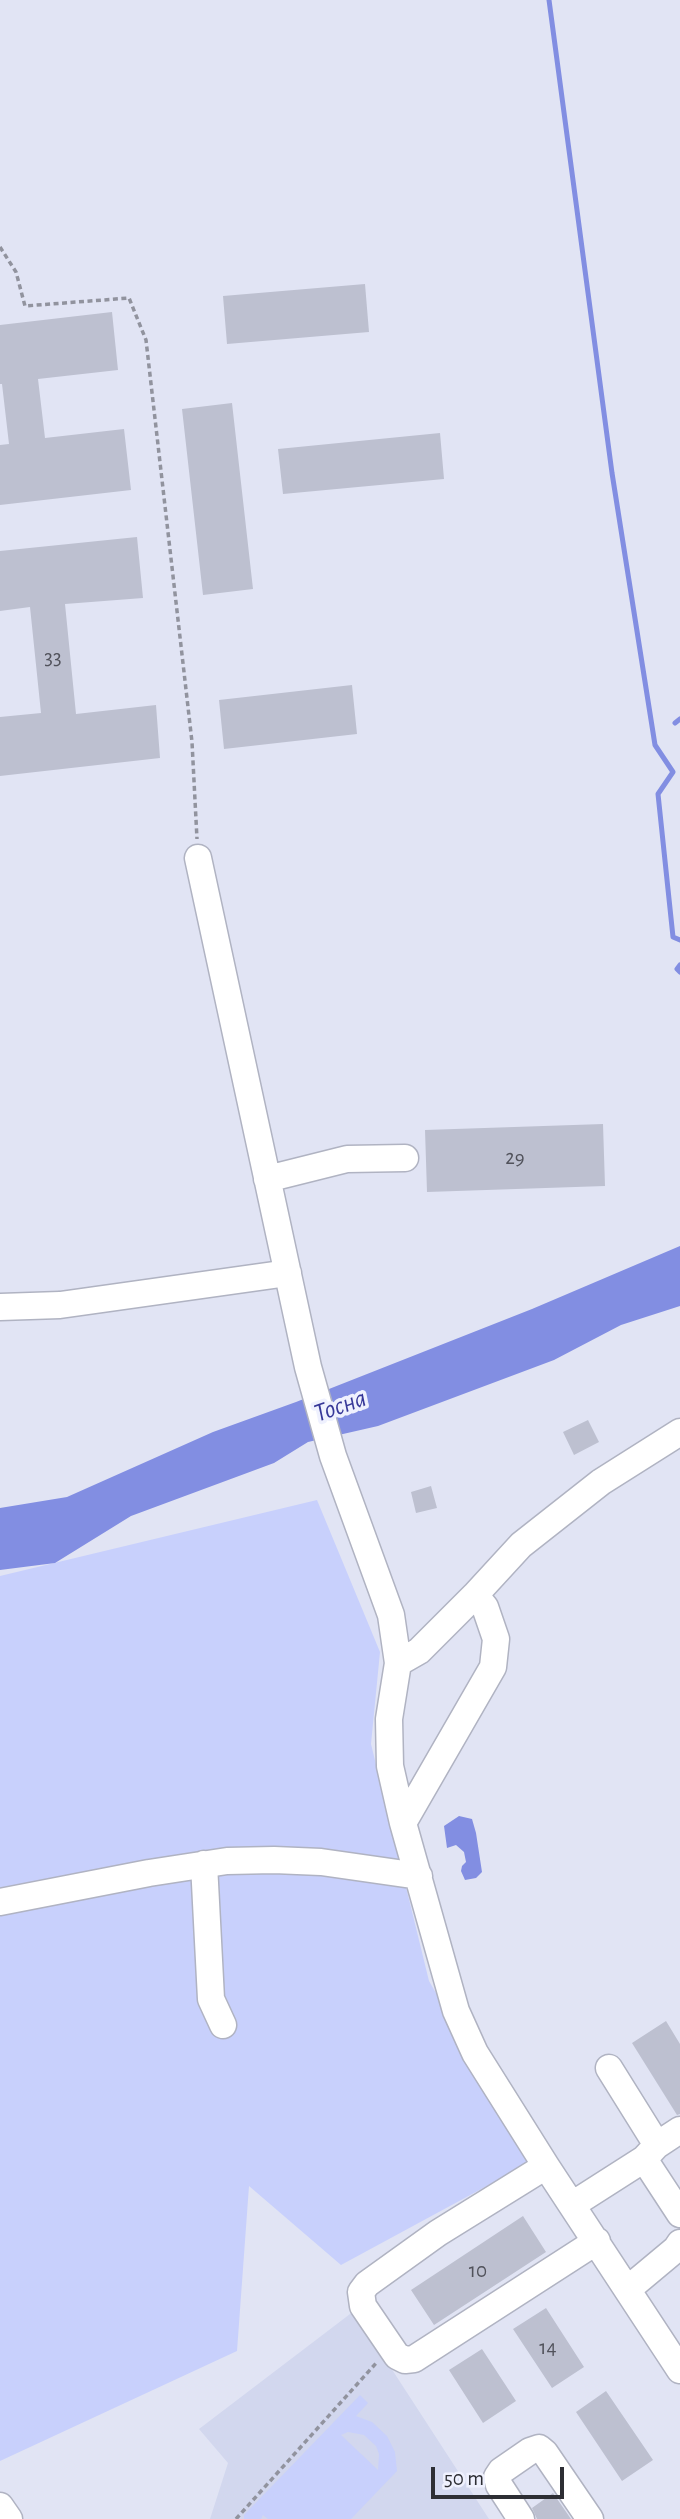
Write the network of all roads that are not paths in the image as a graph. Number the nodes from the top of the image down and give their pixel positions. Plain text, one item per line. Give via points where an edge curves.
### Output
1 (198, 858) road end
2 (405, 1158) dead end
3 (267, 1180) junction
4 (288, 1273) junction
5 (0, 1307) edge
6 (680, 1432) edge
7 (475, 1595) junction
8 (398, 1663) junction
9 (404, 1823) junction
10 (204, 1864) junction
11 (419, 1876) junction
12 (0, 1902) edge
13 (223, 2025) dead end
14 (609, 2068) dead end
15 (680, 2130) edge
16 (651, 2152) junction
17 (546, 2166) junction
18 (572, 2205) junction
19 (680, 2214) edge
20 (597, 2241) junction
21 (680, 2243) edge
22 (628, 2289) junction
23 (680, 2370) edge
24 (0, 2505) edge
25 (9, 2519) edge
26 (521, 2519) edge
27 (590, 2519) edge

1 - 3 street
2 - 3 street via 347,1159
3 - 4 street
4 - 5 street via 60,1305
4 - 8 street via 333,1456 391,1615
6 - 7 street via 601,1482 521,1545
7 - 8 street via 419,1651
7 - 9 street via 485,1607 496,1639 493,1667
8 - 9 street via 388,1744
9 - 11 street
10 - 11 street via 286,1860
10 - 12 street
10 - 13 street via 211,1999
11 - 17 street via 456,2011 475,2053
14 - 16 street
15 - 16 street
16 - 18 street
16 - 19 street
17 - 18 street
17 - 20 street via 438,2233 367,2284 361,2292 363,2306 397,2356 414,2358
18 - 20 street
20 - 22 street
21 - 22 street
22 - 23 street
24 - 25 street
26 - 27 street via 497,2477 539,2448

